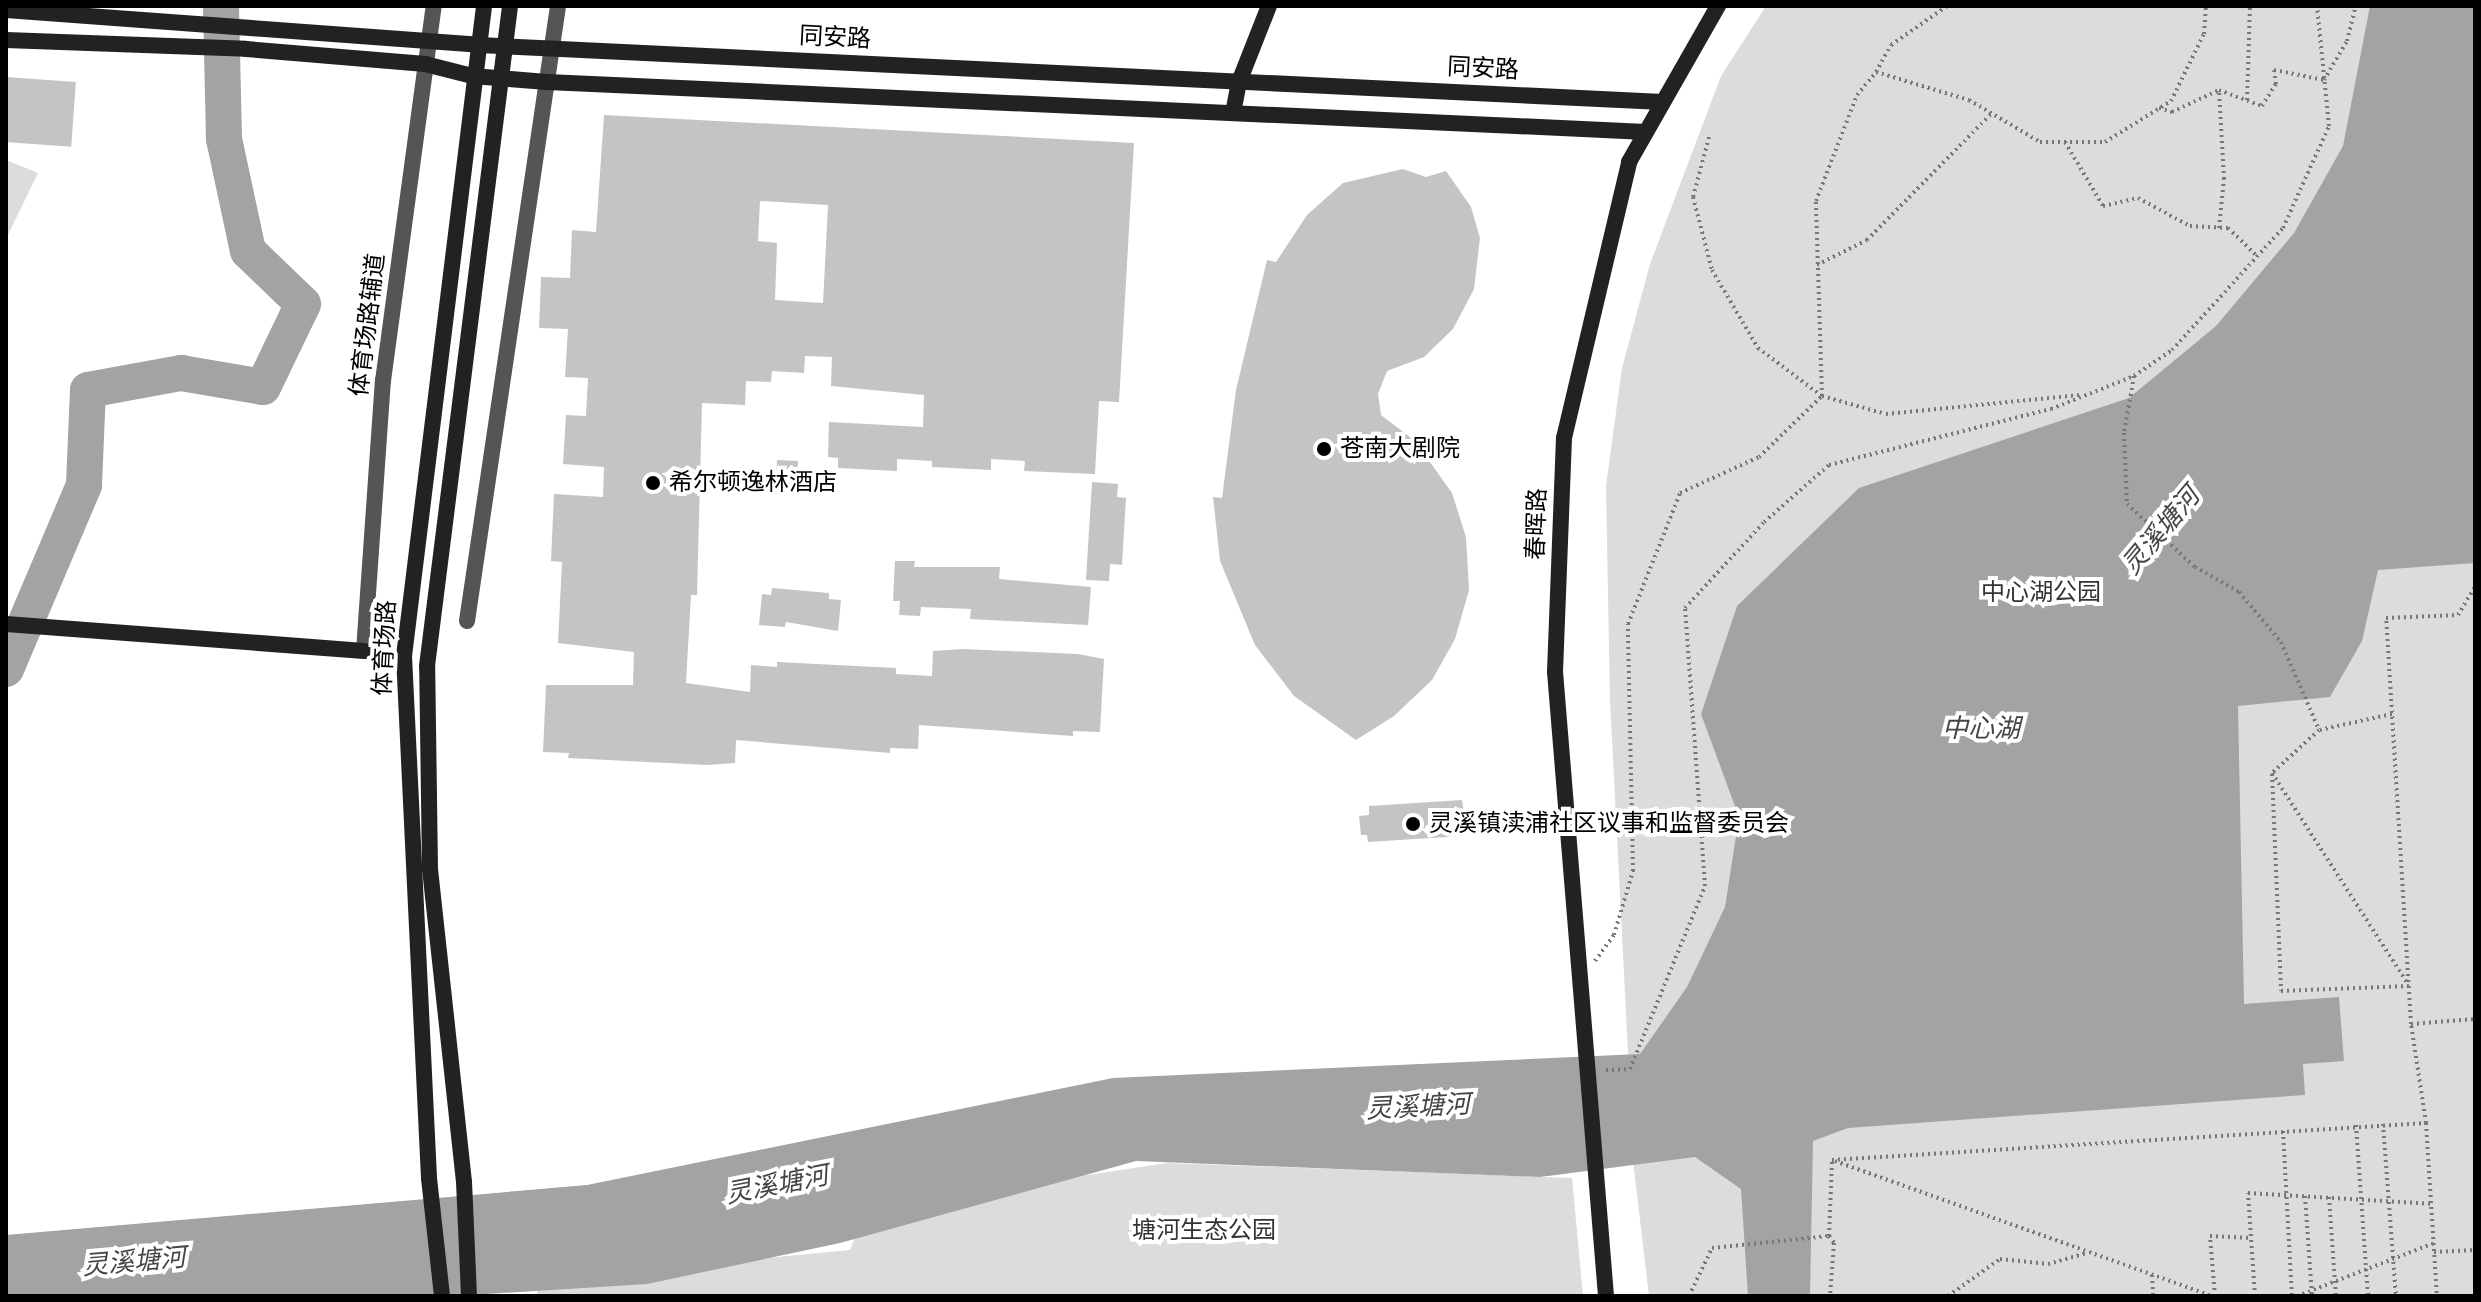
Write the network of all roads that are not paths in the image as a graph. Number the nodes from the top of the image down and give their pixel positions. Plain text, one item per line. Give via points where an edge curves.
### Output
1 (434, 6) edge
2 (484, 6) edge
3 (510, 6) edge
4 (558, 6) edge
5 (1269, 6) edge
6 (1718, 6) edge
7 (6, 10) edge
8 (429, 39) junction
9 (6, 40) edge
10 (479, 45) junction
11 (505, 45) junction
12 (552, 48) junction
13 (425, 64) junction
14 (472, 76) junction
15 (498, 77) junction
16 (547, 82) junction
17 (1239, 82) junction
18 (1663, 102) junction
19 (1233, 113) junction
20 (1646, 132) junction
21 (467, 621) dead end
22 (6, 624) edge
23 (442, 1296) edge
24 (469, 1296) edge
25 (1606, 1296) edge

1 - 8 street, 体育场路辅道
2 - 10 street, 体育场路
3 - 11 street, 体育场路
4 - 12 street
5 - 17 street
6 - 18 street, 春晖路
7 - 8 street, 同安路
8 - 10 street, 同安路
8 - 13 street, 体育场路辅道
9 - 13 street via 246,49
10 - 11 street, 同安路
10 - 14 street, 体育场路
11 - 12 street, 同安路
11 - 15 street, 体育场路
12 - 16 street
12 - 17 street, 同安路
13 - 14 street
13 - 22 street, 体育场路辅道 via 383,381 364,651
14 - 15 street
14 - 23 street, 体育场路 via 404,656 429,1178
15 - 16 street
15 - 24 street, 体育场路 via 427,666 430,869 464,1182
16 - 19 street
16 - 21 street
17 - 18 street, 同安路
17 - 19 street
18 - 20 street, 春晖路
19 - 20 street
20 - 25 street, 春晖路 via 1629,162 1564,438 1555,672

